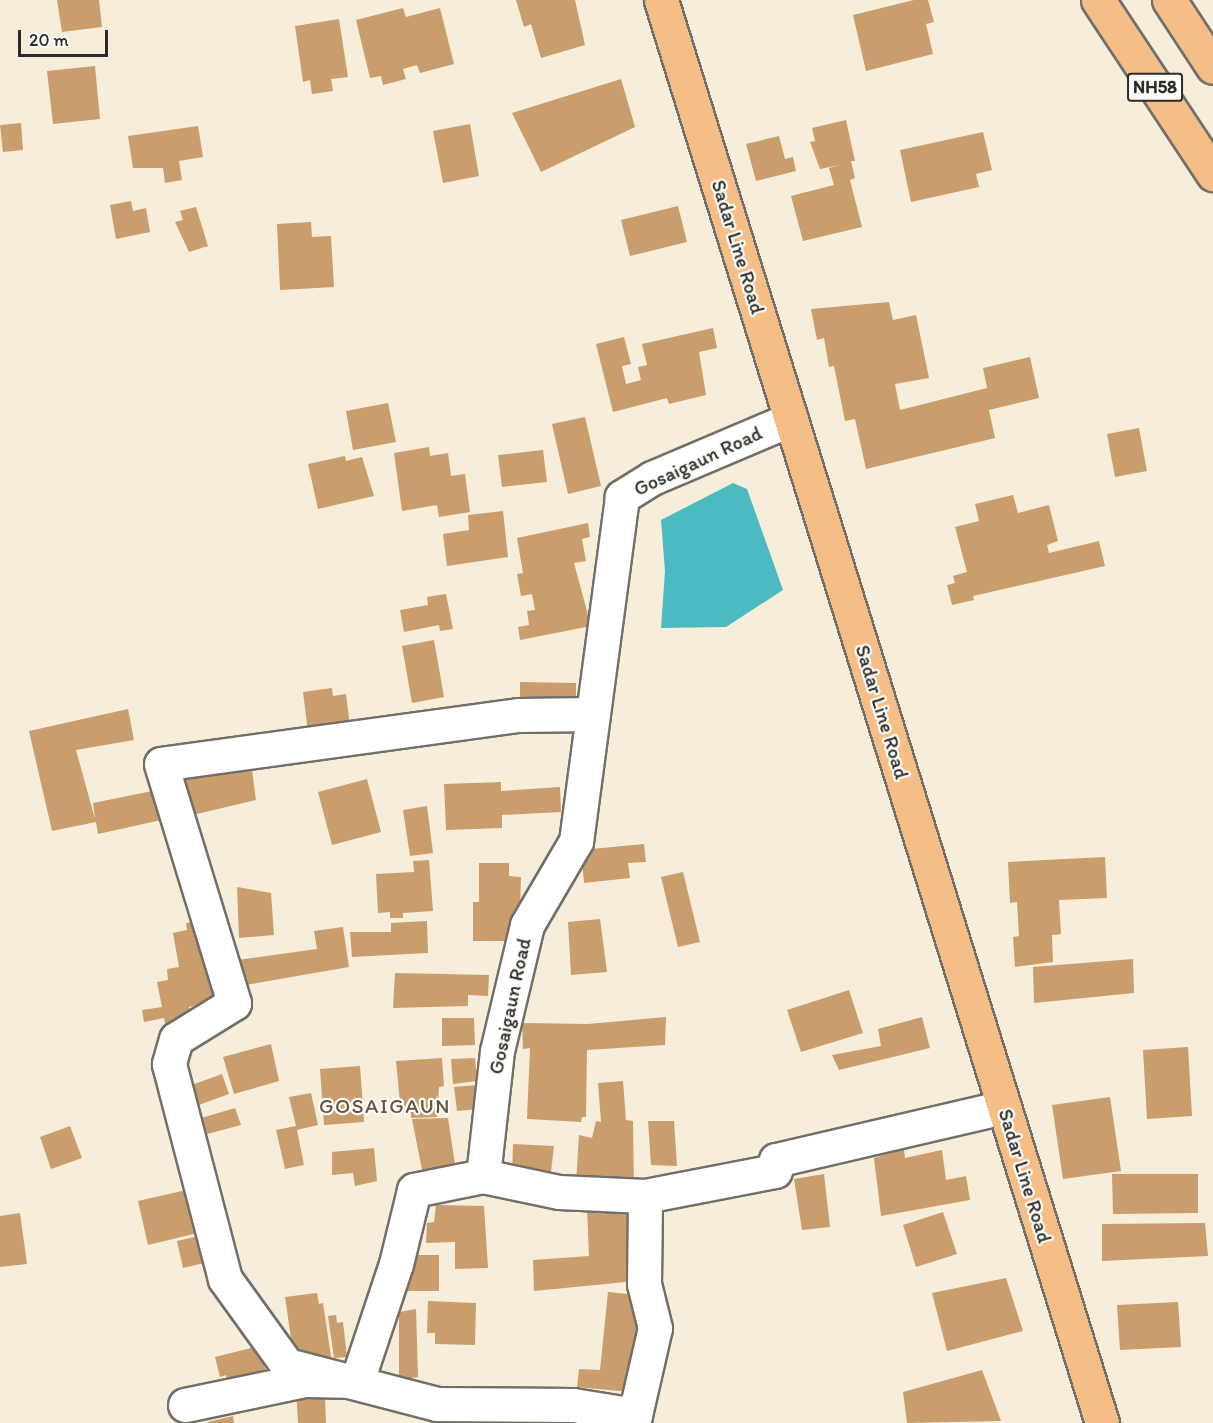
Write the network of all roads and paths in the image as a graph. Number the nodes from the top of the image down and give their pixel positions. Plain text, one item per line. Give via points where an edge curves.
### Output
1 (661, 0) edge
2 (1098, 0) edge
3 (1169, 0) edge
4 (1213, 67) edge
5 (1213, 174) edge
6 (791, 419) junction
7 (593, 714) junction
8 (1004, 1107) junction
9 (483, 1176) junction
10 (645, 1196) junction
11 (357, 1381) junction
12 (185, 1405) dead end
13 (1102, 1423) edge

1 - 6 main road, Sadar Line Road
2 - 5 main road, NH58
3 - 4 main road, NH58
6 - 7 street, Gosaigaun Road via 652,478 622,496
6 - 8 main road, Sadar Line Road
7 - 9 street, Gosaigaun Road via 576,841 527,925 502,1028
7 - 11 street via 518,715 161,764 234,1003 176,1040 169,1064 225,1279 287,1365
8 - 10 street via 776,1160 775,1172
8 - 13 main road, Sadar Line Road
9 - 10 street via 559,1192
9 - 11 street via 414,1190 396,1264
10 - 11 street via 644,1284 655,1328 635,1415 573,1405 437,1404
11 - 12 street via 305,1380

